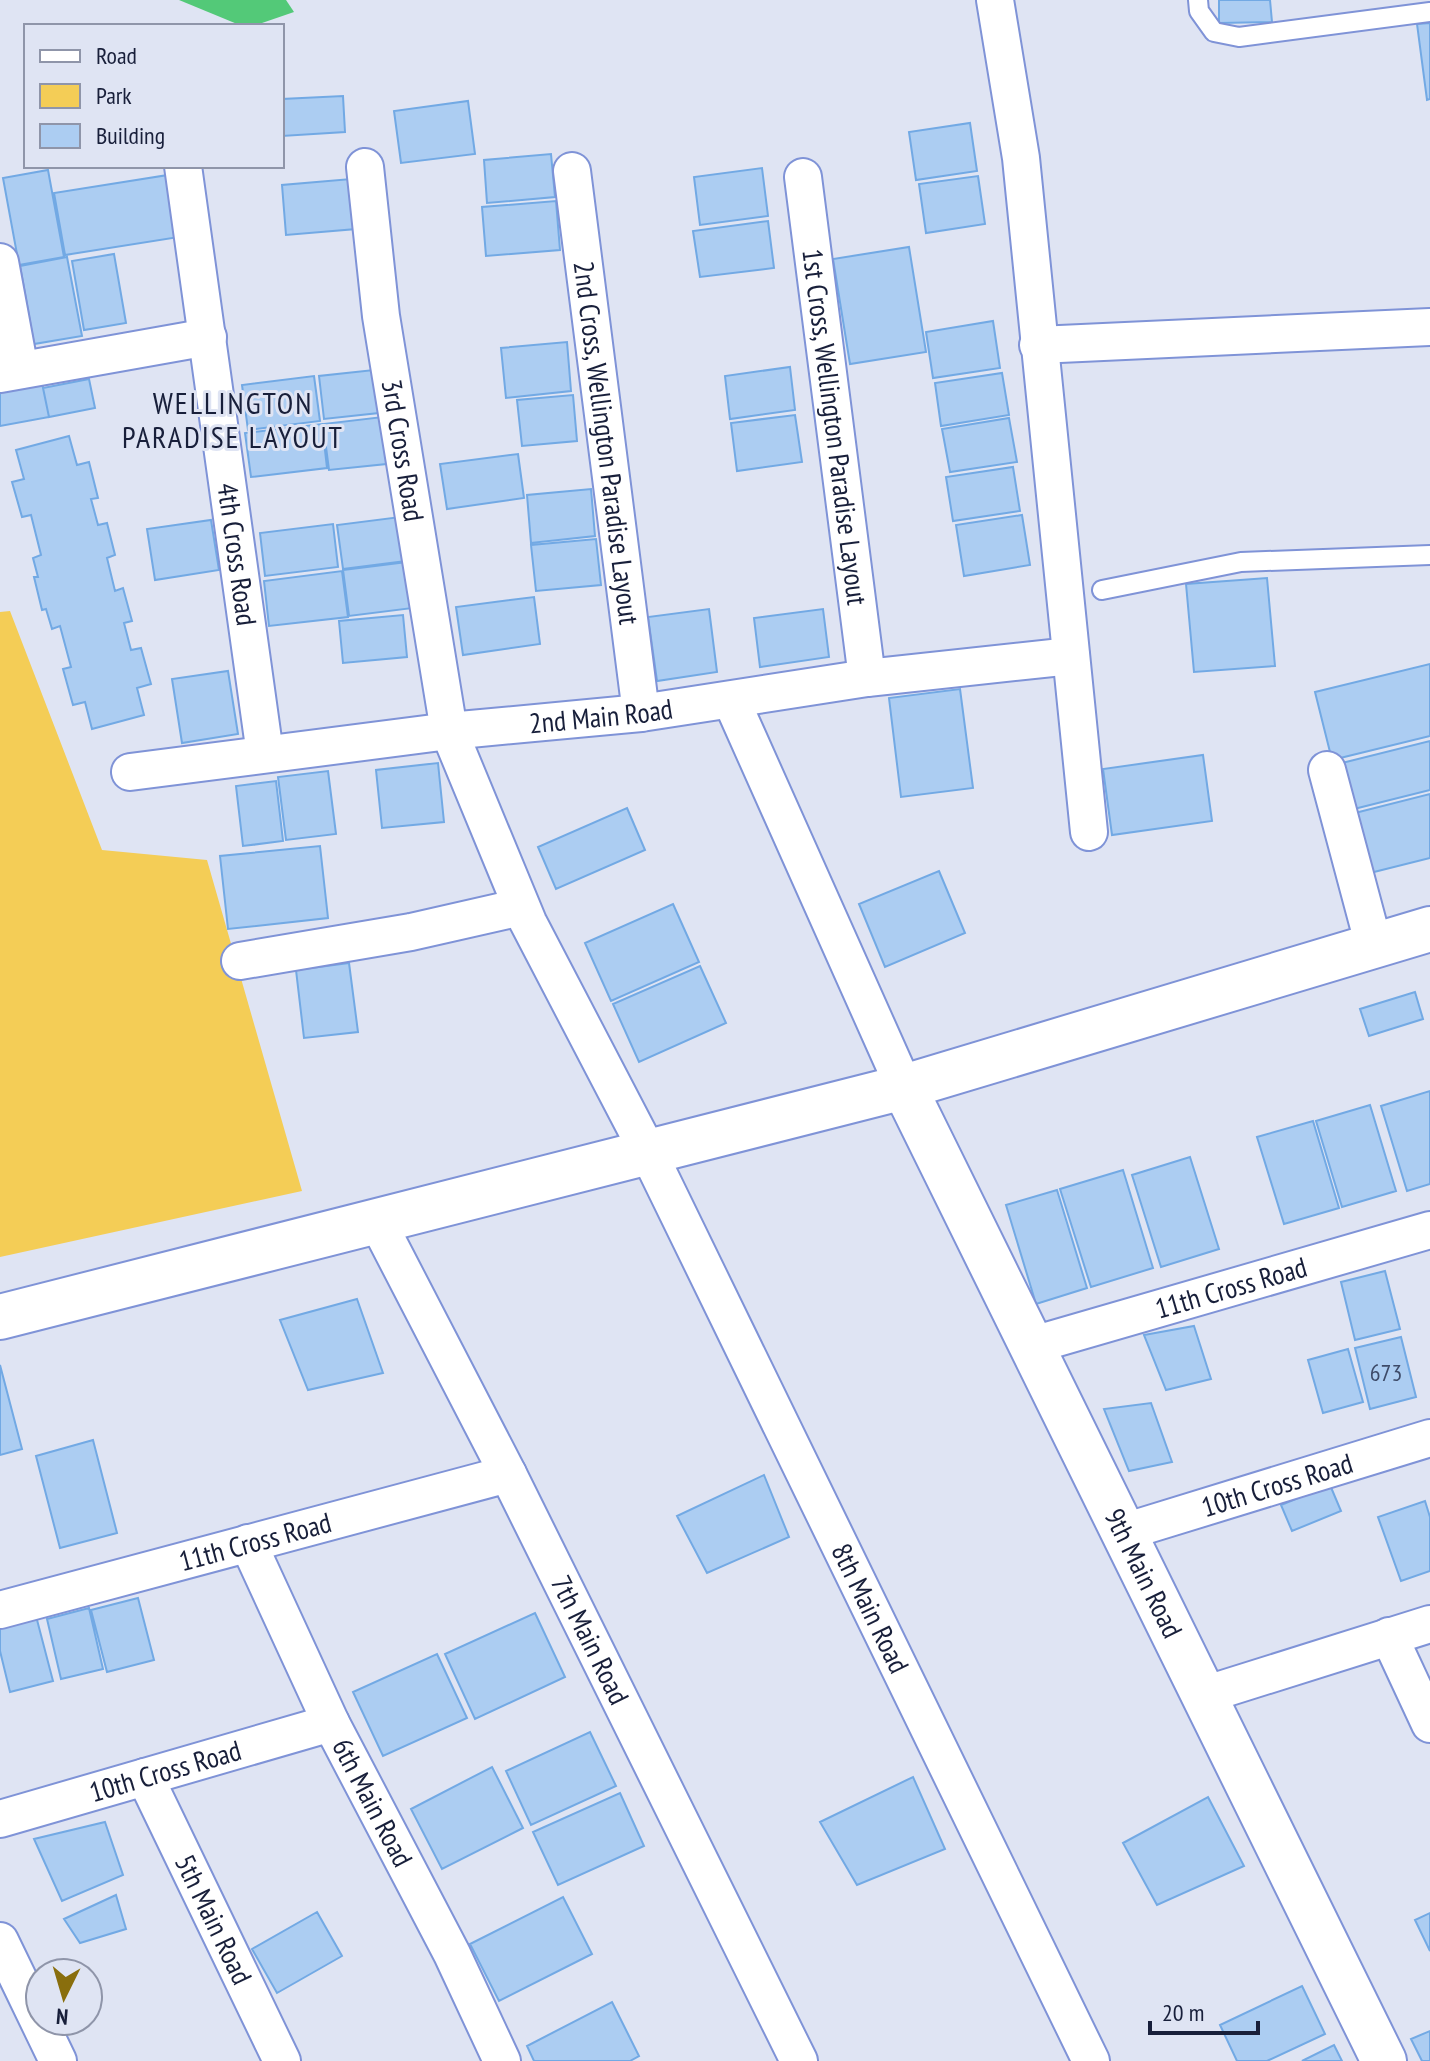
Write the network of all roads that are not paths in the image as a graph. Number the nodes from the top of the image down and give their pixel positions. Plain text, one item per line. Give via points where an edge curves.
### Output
1 (995, 0) edge
2 (1198, 0) edge
3 (1430, 12) edge
4 (365, 167) dead end
5 (183, 168) edge
6 (572, 171) dead end
7 (803, 177) dead end
8 (0, 262) edge
9 (1430, 327) edge
10 (208, 337) junction
11 (1038, 345) junction
12 (10, 372) edge
13 (1430, 555) edge
14 (1102, 590) dead end
15 (1071, 656) junction
16 (867, 678) junction
17 (732, 702) junction
18 (641, 713) junction
19 (449, 731) junction
20 (265, 754) junction
21 (1327, 770) dead end
22 (130, 772) dead end
23 (1089, 832) dead end
24 (521, 907) junction
25 (1430, 929) edge
26 (1374, 946) junction
27 (240, 961) dead end
28 (904, 1087) junction
29 (649, 1154) junction
30 (377, 1221) junction
31 (1430, 1230) edge
32 (0, 1317) edge
33 (1033, 1345) junction
34 (1430, 1438) edge
35 (508, 1474) junction
36 (1124, 1532) junction
37 (248, 1543) junction
38 (0, 1610) edge
39 (1430, 1624) edge
40 (1389, 1636) junction
41 (1204, 1695) junction
42 (331, 1723) junction
43 (1430, 1724) edge
44 (145, 1777) junction
45 (0, 1819) edge
46 (0, 1941) edge
47 (58, 2061) edge
48 (282, 2061) edge
49 (502, 2061) edge
50 (799, 2061) edge
51 (1091, 2061) edge
52 (1384, 2061) edge

1 - 11 street via 1021,158
2 - 3 lane via 1199,11 1214,32 1239,37
4 - 19 street, 3rd Cross Road via 381,316
5 - 10 street, 4th Cross Road
6 - 18 street, 2nd Cross, Wellington Paradise Layout
7 - 16 street, 1st Cross, Wellington Paradise Layout
8 - 12 street
9 - 11 street
10 - 12 street
10 - 20 street, 4th Cross Road
11 - 15 street
13 - 14 lane via 1241,562
15 - 16 street, 2nd Main Road
15 - 23 street
16 - 17 street, 2nd Main Road
17 - 18 street, 2nd Main Road
17 - 28 street
18 - 19 street, 2nd Main Road
19 - 20 street, 2nd Main Road
19 - 24 street, 3rd Cross Road
20 - 22 street, 2nd Main Road
21 - 26 street
24 - 27 street
24 - 29 street, 8th Main Road
25 - 26 street
26 - 28 street
28 - 29 street
28 - 33 street, 9th Main Road
29 - 30 street
29 - 51 street, 8th Main Road
30 - 32 street
30 - 35 street, 7th Main Road
31 - 33 street, 11th Cross Road
33 - 36 street, 9th Main Road
34 - 36 street, 10th Cross Road
35 - 37 street, 11th Cross Road
35 - 50 street, 7th Main Road
36 - 41 street, 9th Main Road
37 - 38 street, 11th Cross Road
37 - 42 street, 6th Main Road
39 - 40 street
40 - 41 street
40 - 43 street
41 - 52 street, 9th Main Road
42 - 44 street, 10th Cross Road
42 - 49 street, 6th Main Road
44 - 45 street, 10th Cross Road
44 - 48 street, 5th Main Road
46 - 47 street

